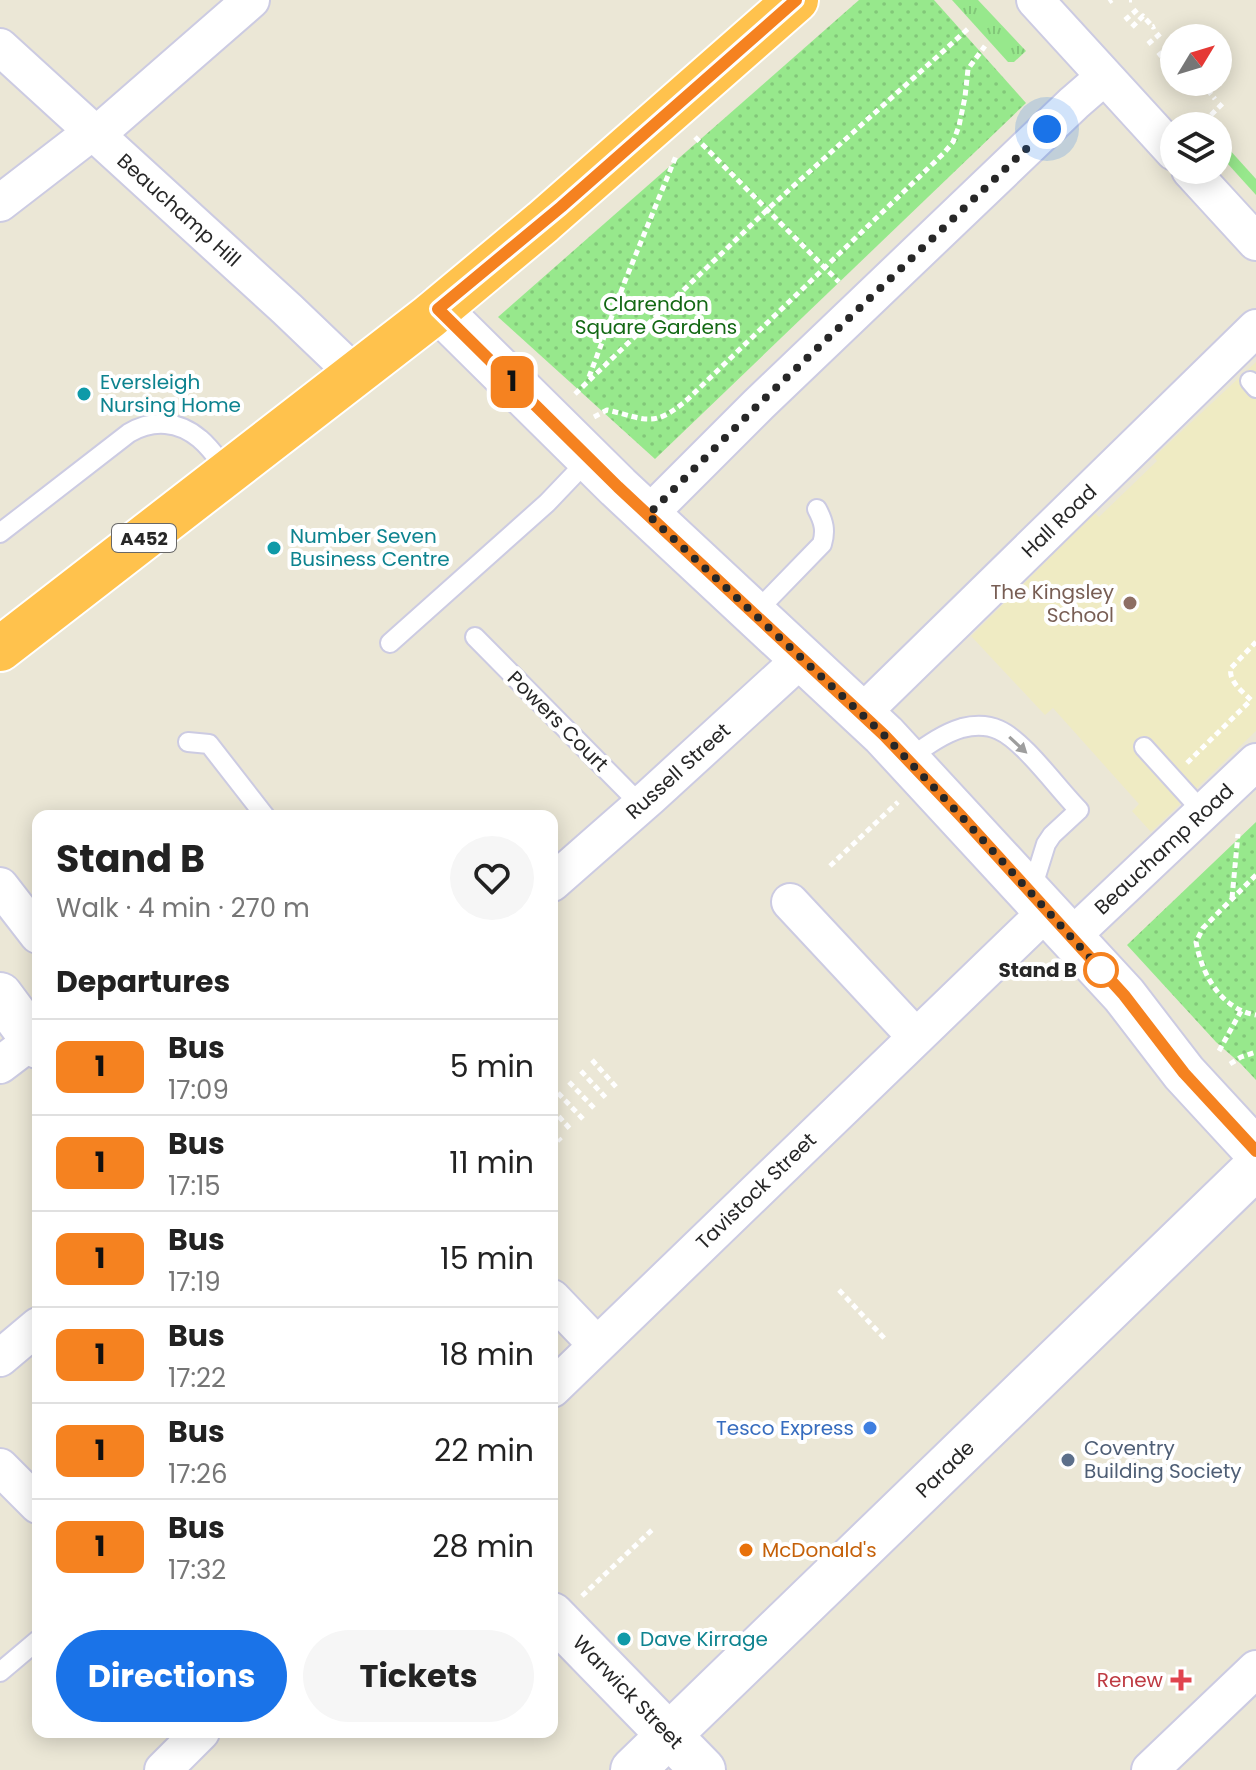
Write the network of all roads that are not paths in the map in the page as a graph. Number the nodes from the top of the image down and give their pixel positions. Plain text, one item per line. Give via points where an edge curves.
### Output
1 (251, 0) edge
2 (796, 0) edge
3 (1035, 0) edge
4 (0, 47) edge
5 (1104, 77) junction
6 (94, 134) junction
7 (1160, 137) edge
8 (1203, 184) edge
9 (0, 203) edge
10 (1256, 242) edge
11 (438, 309) junction
12 (1256, 328) edge
13 (356, 375) junction
14 (591, 438) junction
15 (229, 473) junction
16 (817, 509) dead end
17 (648, 515) junction
18 (0, 533) edge
19 (754, 614) junction
20 (475, 637) dead end
21 (390, 643) dead end
22 (0, 649) edge
23 (802, 658) junction
24 (861, 714) junction
25 (188, 742) dead end
26 (1144, 747) dead end
27 (908, 759) junction
28 (1256, 762) edge
29 (641, 805) junction
30 (260, 810) edge
31 (1203, 812) junction
32 (558, 878) edge
33 (0, 886) edge
34 (790, 902) dead end
35 (1050, 913) junction
36 (32, 927) edge
37 (0, 995) edge
38 (916, 1037) junction
39 (24, 1050) edge
40 (1256, 1151) edge
41 (1256, 1167) edge
42 (558, 1304) edge
43 (32, 1331) edge
44 (597, 1345) junction
45 (0, 1358) edge
46 (558, 1383) edge
47 (0, 1467) edge
48 (32, 1499) edge
49 (567, 1605) edge
50 (32, 1645) edge
51 (1256, 1669) edge
52 (0, 1672) edge
53 (669, 1735) junction
54 (195, 1738) edge
55 (163, 1770) edge
56 (633, 1770) edge
57 (703, 1770) edge
58 (1150, 1770) edge

1 - 6 street
2 - 11 highway, A452
3 - 5 street
4 - 6 street, Beauchamp Hill
5 - 7 street
5 - 17 street
6 - 9 street
6 - 13 street, Beauchamp Hill
8 - 10 street
11 - 13 highway, A452
11 - 14 main road
12 - 24 street, Hall Road
13 - 15 highway, A452
14 - 17 main road
14 - 21 lane via 547,503
15 - 18 lane via 201,439 154,423 129,433
15 - 22 highway, A452
16 - 19 lane via 825,528 822,544
17 - 19 main road
19 - 23 main road
20 - 29 lane, Powers Court
23 - 24 main road
23 - 29 street, Russell Street
24 - 27 main road
25 - 30 lane via 209,744
26 - 31 lane
27 - 35 main road
27 -> 35 lane via 953,731 980,726 1002,731 1042,769 1079,810 1046,844
28 - 31 street, Beauchamp Road
29 - 32 street, Russell Street
31 - 35 street, Beauchamp Road
33 - 36 street
34 - 38 street
35 - 38 street, Tavistock Street
35 - 40 main road
37 - 39 main road
38 - 44 street, Tavistock Street
41 - 53 main road, Parade
42 - 44 street
43 - 45 street
44 - 46 street, Tavistock Street
47 - 48 street
49 - 53 main road, Warwick Street
50 - 52 lane
51 - 58 street
53 - 56 main road, Parade
53 - 57 main road, Warwick Street
54 - 55 street

